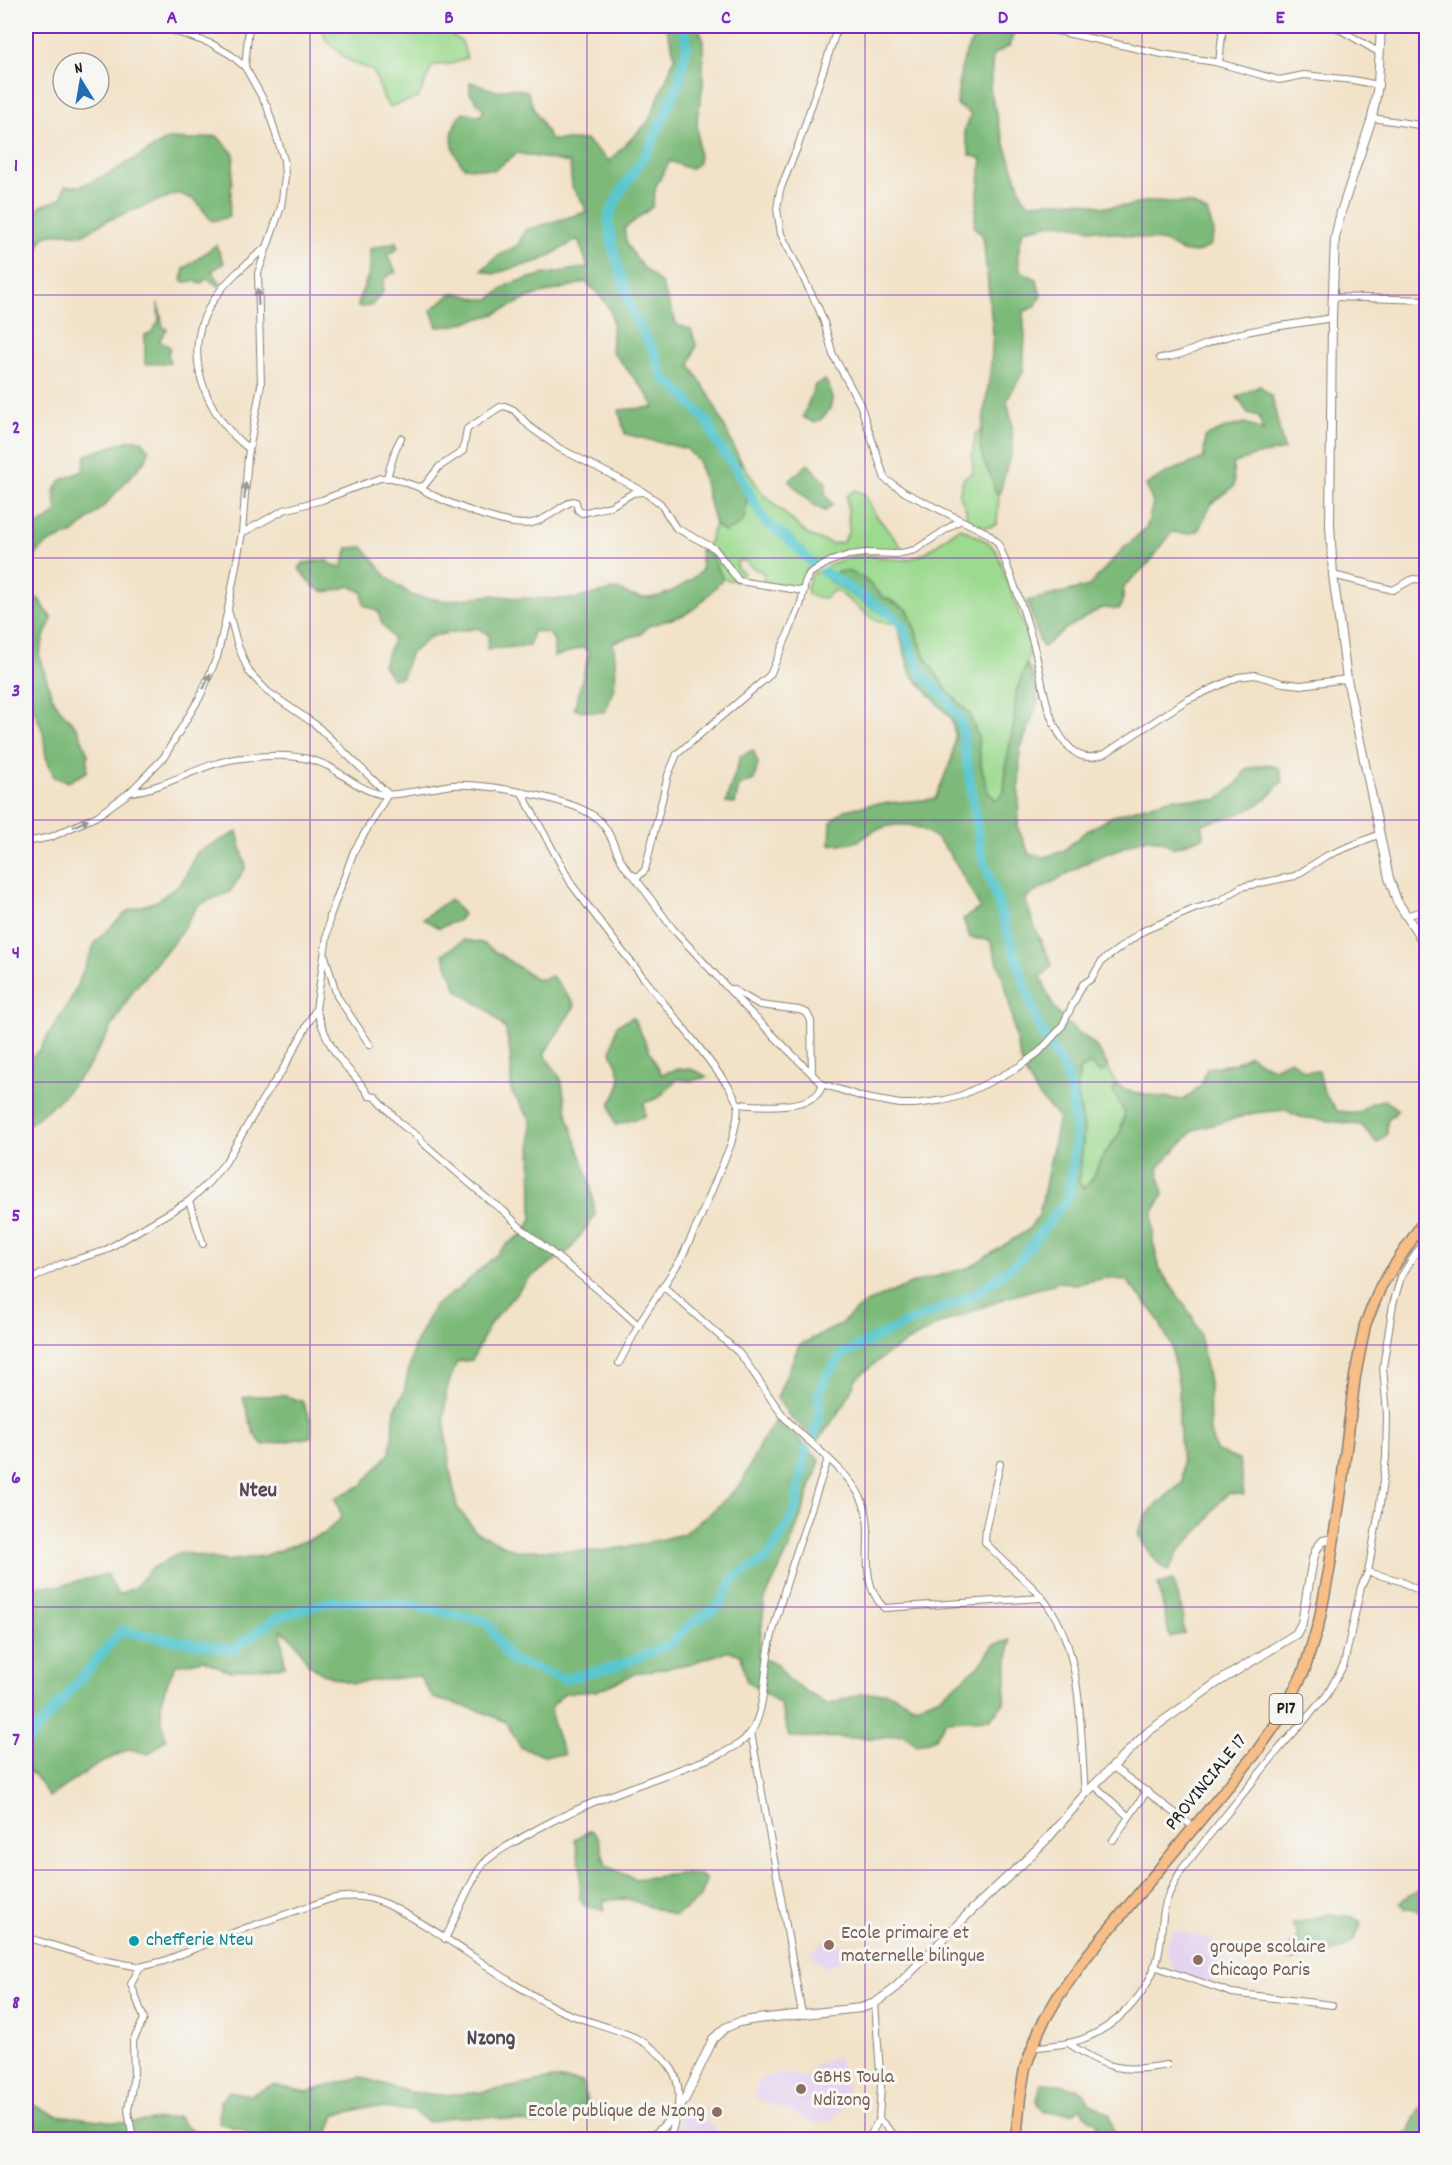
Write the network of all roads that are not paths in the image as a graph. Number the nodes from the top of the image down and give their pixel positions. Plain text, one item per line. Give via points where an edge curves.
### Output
1 (159, 26) edge
2 (249, 26) edge
3 (838, 26) edge
4 (1035, 26) edge
5 (1223, 26) edge
6 (1334, 26) edge
7 (1381, 26) edge
8 (1380, 53) junction
9 (1219, 63) junction
10 (245, 67) junction
11 (1378, 85) junction
12 (1372, 118) junction
13 (1426, 126) edge
14 (266, 246) junction
15 (1334, 297) junction
16 (1426, 300) edge
17 (1332, 318) junction
18 (1160, 357) dead end
19 (401, 438) dead end
20 (249, 449) junction
21 (387, 477) junction
22 (418, 487) junction
23 (643, 492) junction
24 (959, 521) junction
25 (242, 533) junction
26 (1333, 575) junction
27 (1426, 580) edge
28 (804, 591) junction
29 (228, 609) junction
30 (1347, 679) junction
31 (130, 792) junction
32 (522, 793) junction
33 (388, 794) junction
34 (1380, 834) junction
35 (26, 842) edge
36 (634, 876) junction
37 (1426, 910) edge
38 (1406, 915) junction
39 (1426, 946) edge
40 (325, 953) junction
41 (729, 988) junction
42 (316, 1009) junction
43 (370, 1045) dead end
44 (812, 1073) junction
45 (822, 1084) junction
46 (738, 1104) junction
47 (189, 1201) junction
48 (1426, 1218) edge
49 (1426, 1241) edge
50 (203, 1244) dead end
51 (26, 1281) edge
52 (664, 1287) junction
53 (639, 1326) junction
54 (619, 1363) dead end
55 (828, 1459) junction
56 (1000, 1464) dead end
57 (1334, 1539) junction
58 (1368, 1572) junction
59 (1426, 1594) edge
60 (1041, 1598) junction
61 (751, 1732) junction
62 (1113, 1767) junction
63 (1094, 1785) junction
64 (1147, 1791) junction
65 (1085, 1794) junction
66 (1129, 1817) junction
67 (1194, 1827) junction
68 (1113, 1840) dead end
69 (26, 1937) edge
70 (446, 1939) junction
71 (1154, 1966) junction
72 (140, 1967) junction
73 (875, 2002) junction
74 (1332, 2006) dead end
75 (802, 2014) junction
76 (1067, 2043) junction
77 (1032, 2048) junction
78 (1167, 2065) dead end
79 (679, 2109) junction
80 (879, 2119) junction
81 (133, 2139) edge
82 (650, 2139) edge
83 (669, 2139) edge
84 (868, 2139) edge
85 (898, 2139) edge
86 (1016, 2139) edge

1 - 10 street via 212,44
2 - 10 street
3 - 24 street via 780,190 778,223 821,315 833,355 860,404 885,479
4 - 9 street
5 - 9 street
6 - 8 street
7 - 8 street
8 - 11 street
9 - 11 street via 1279,80 1304,75
10 - 14 street via 267,106 285,168 281,207
11 - 12 street
12 - 13 street
12 - 15 street via 1335,238
20 -> 14 street via 261,385 258,282
14 - 20 street via 213,299 198,340 198,368 207,396 222,422
15 - 16 street
15 - 17 street
17 - 18 street via 1221,339 1174,357
17 - 26 street
19 - 21 street
25 -> 20 street
21 - 22 street
21 - 25 street via 284,510
22 - 23 street via 476,512 522,524 539,521 573,501 582,513 612,506 633,493
22 - 23 street via 463,451 467,429 505,406 543,438
23 - 28 street via 660,503 681,532 714,548 739,581
24 - 28 street via 915,550 858,553 831,561 810,573
24 - 30 street via 987,533 998,543 1034,645 1055,724 1062,739 1080,756 1089,758 1106,753 1187,700 1238,677 1255,675 1301,685
25 - 29 street
26 - 27 street via 1393,590 1413,579
26 - 30 street
28 - 36 street via 770,675 673,761 645,870
31 -> 29 street via 164,757 200,697 217,657
29 - 33 street via 249,672 268,692 316,725
30 - 34 street
31 - 33 street via 147,790 231,760 291,756 319,762 372,792
35 -> 31 street via 51,837 97,816
32 - 33 street via 469,785
32 - 36 street via 574,807 597,818 621,862
32 - 46 street via 572,885 698,1046
33 - 40 street via 354,851 330,916
34 - 38 street via 1389,878
34 - 45 street via 1326,856 1295,876 1241,887 1220,901 1143,931 1102,961 1083,984 1061,1028 1039,1052 975,1090 945,1100 900,1104
36 - 41 street via 673,929
37 - 38 street
38 - 39 street
40 - 42 street
40 - 43 street via 337,996
41 - 44 street
41 - 44 street via 760,1005 807,1013 811,1021
42 - 47 street via 230,1155
42 - 53 street via 331,1045 369,1096 376,1097 443,1161
44 - 45 street
45 - 46 street via 818,1094 788,1105
46 - 52 street via 731,1144 721,1169 681,1259
47 - 50 street
47 - 51 street via 104,1251 61,1264
48 - 57 main road, PROVINCIALE 17 / P17 via 1381,1286 1365,1325 1354,1376
49 - 58 street via 1401,1277 1393,1304 1383,1367 1386,1458
52 - 53 street
52 - 55 street via 738,1352 776,1406
53 - 54 street
55 - 60 street via 864,1503 869,1579 884,1608
55 - 61 street via 777,1616 759,1711
56 - 60 street via 985,1542
57 - 62 street via 1323,1541 1317,1548 1302,1623 1296,1634 1164,1719
57 - 67 main road, PROVINCIALE 17 / P17 via 1315,1639 1290,1703 1255,1754
58 - 59 street
58 - 71 street via 1344,1664 1336,1680 1182,1869 1165,1906
60 - 65 street via 1066,1639 1077,1699
61 - 70 street via 721,1754 583,1807 493,1855 483,1863
61 - 75 street
62 - 63 street
62 - 64 street
63 - 65 street
63 - 66 street
64 - 66 street
64 - 67 street
65 - 73 street via 1028,1859 893,1990
66 - 68 street
67 - 77 main road, PROVINCIALE 17 / P17 via 1072,1975
69 - 72 street via 97,1959
70 - 72 street via 384,1903 342,1896
70 - 79 street via 550,2005 615,2028 654,2051 674,2073
71 - 74 street via 1232,1993
71 - 76 street via 1134,2002 1107,2026
72 - 81 street via 131,1984 144,2019 134,2041 128,2109
73 - 75 street via 861,2008
73 - 80 street via 881,2086
75 - 79 street via 739,2022 725,2028 713,2039
76 - 77 street
76 - 78 street via 1112,2067 1138,2070
77 - 86 main road, PROVINCIALE 17 / P17 via 1025,2068
79 - 82 street
79 - 83 street
80 - 84 street
80 - 85 street

